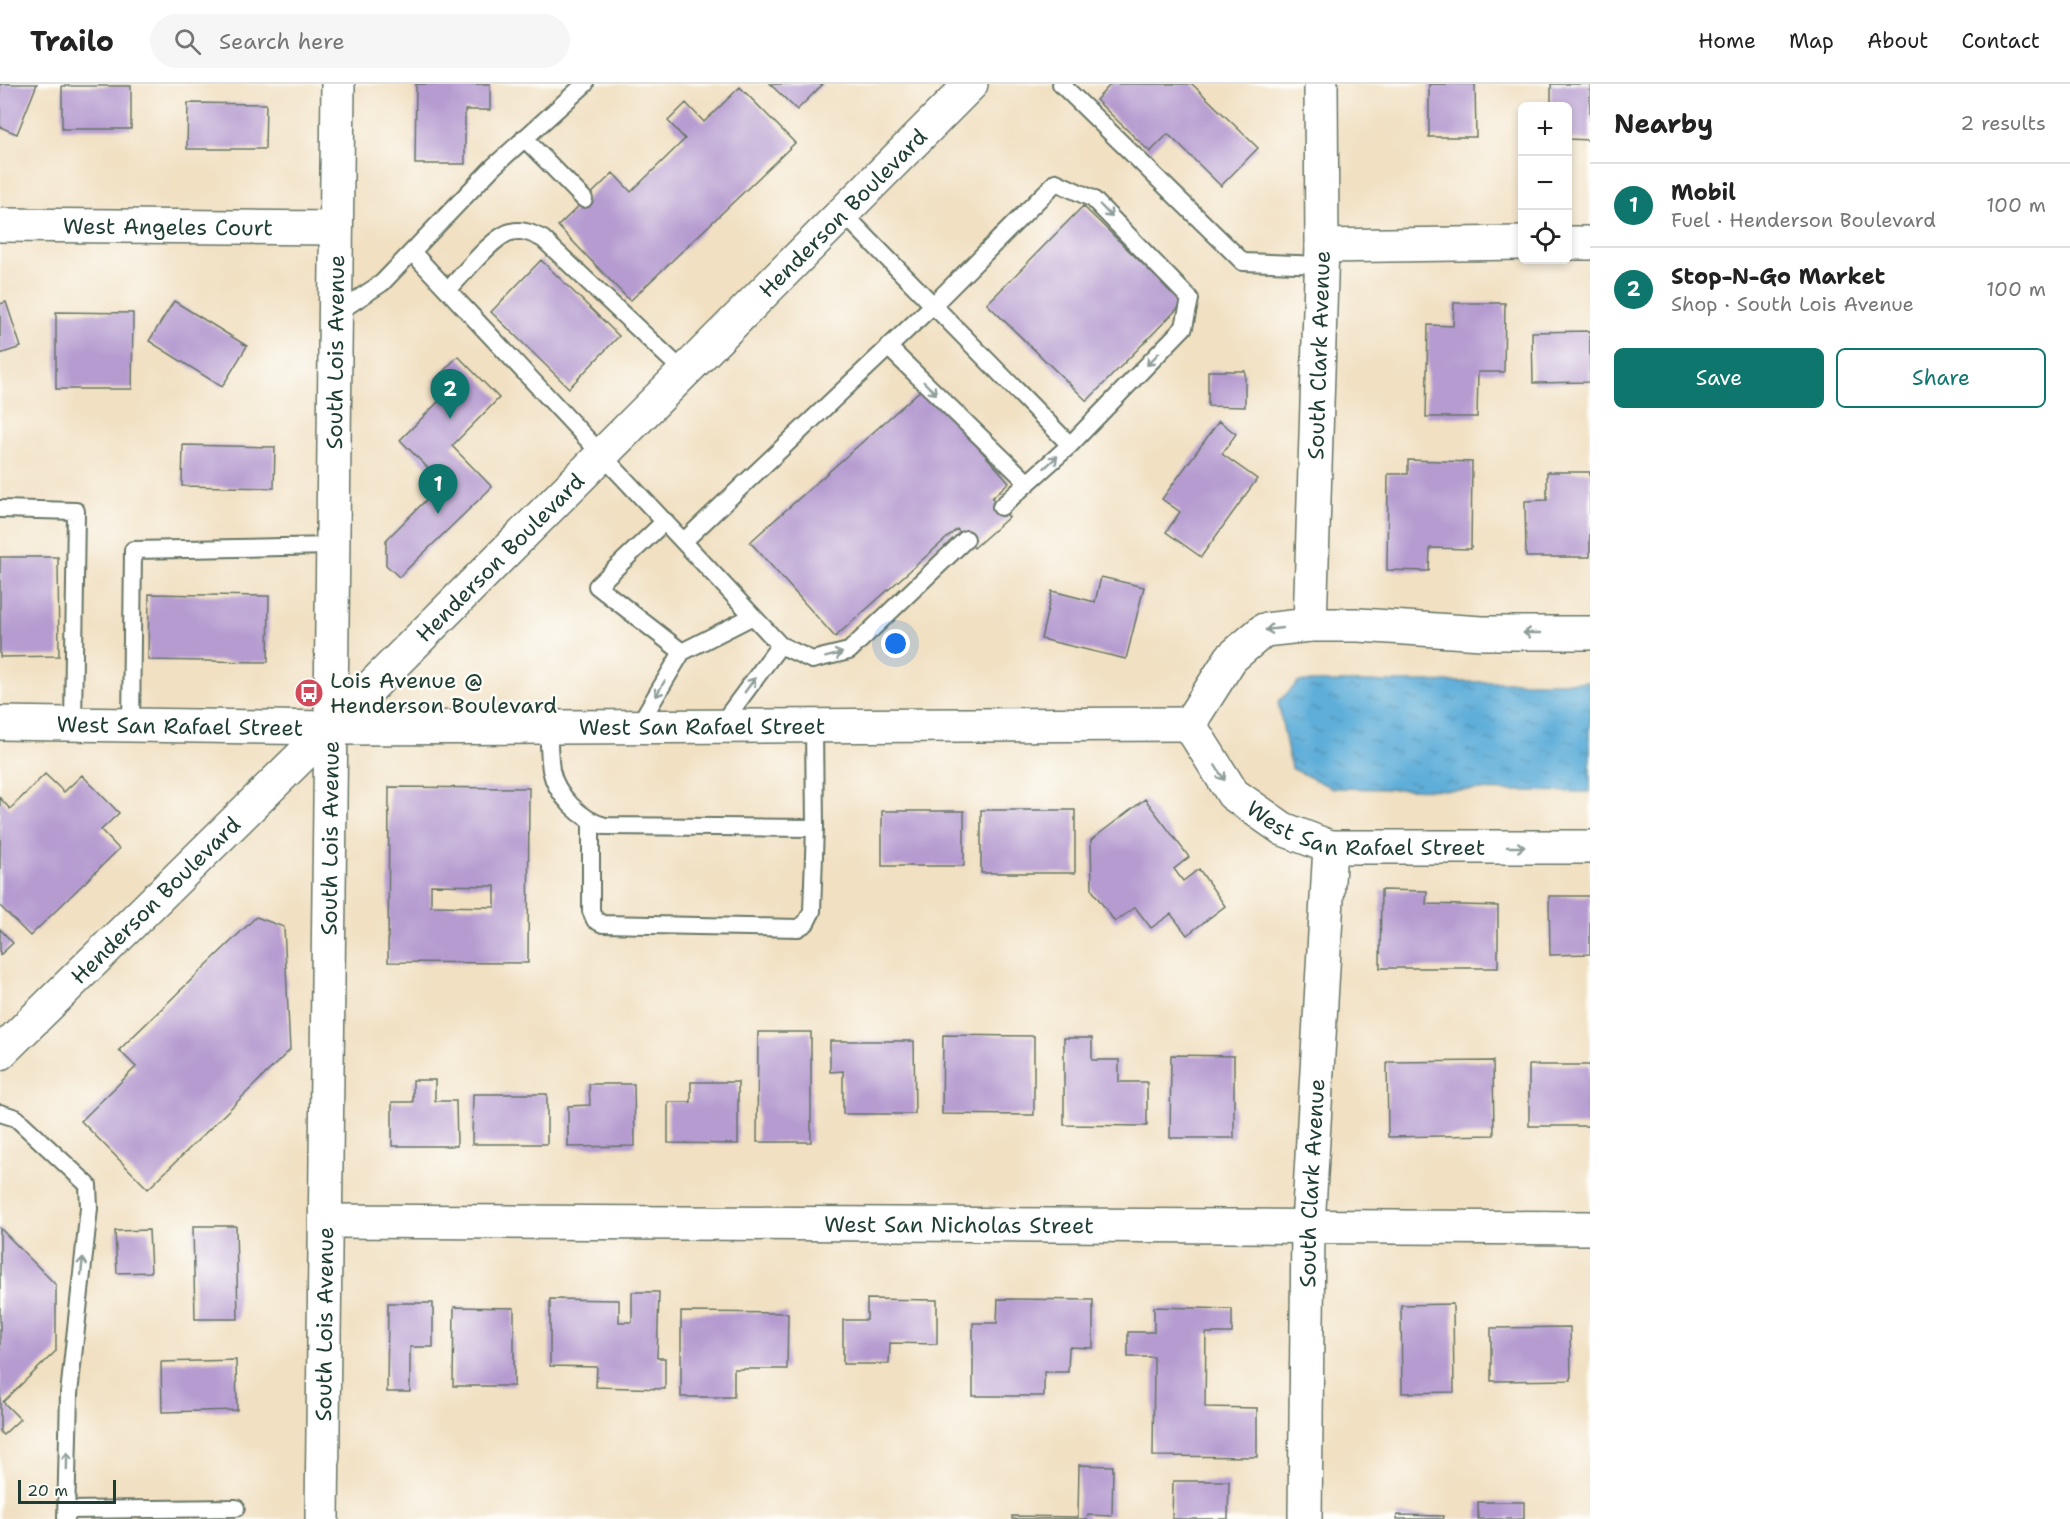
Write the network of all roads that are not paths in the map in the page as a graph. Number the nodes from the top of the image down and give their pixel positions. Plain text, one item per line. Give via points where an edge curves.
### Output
1 (338, 84) edge
2 (585, 84) edge
3 (971, 84) edge
4 (1061, 84) edge
5 (1321, 84) edge
6 (524, 138) junction
7 (584, 199) dead end
8 (843, 213) junction
9 (0, 225) edge
10 (336, 228) junction
11 (1518, 243) edge
12 (1572, 243) edge
13 (1590, 243) edge
14 (412, 252) junction
15 (1322, 255) junction
16 (448, 290) junction
17 (932, 306) junction
18 (335, 314) junction
19 (888, 347) junction
20 (684, 372) junction
21 (1070, 445) junction
22 (602, 454) junction
23 (1028, 483) junction
24 (1001, 507) dead end
25 (0, 509) edge
26 (665, 521) junction
27 (966, 539) dead end
28 (684, 542) junction
29 (332, 546) junction
30 (753, 616) junction
31 (1311, 625) junction
32 (1590, 633) edge
33 (780, 645) junction
34 (682, 652) junction
35 (0, 723) edge
36 (73, 724) junction
37 (1189, 724) junction
38 (131, 725) junction
39 (814, 725) junction
40 (549, 726) junction
41 (638, 726) junction
42 (720, 726) junction
43 (330, 728) junction
44 (591, 823) junction
45 (815, 828) junction
46 (1330, 847) junction
47 (1590, 847) edge
48 (0, 1053) edge
49 (0, 1113) edge
50 (327, 1221) junction
51 (1308, 1226) junction
52 (1590, 1228) edge
53 (236, 1508) dead end
54 (67, 1515) edge
55 (322, 1519) edge
56 (1305, 1519) edge

1 - 10 street, South Lois Avenue
2 - 6 lane
3 - 8 street, Henderson Boulevard
4 - 15 lane via 1243,262
5 - 15 street, South Clark Avenue
6 - 7 lane
6 - 14 lane
8 - 17 lane
8 - 20 street, Henderson Boulevard
9 - 10 street, West Angeles Court
10 - 18 street, South Lois Avenue
11 - 15 street
12 - 13 street
14 - 16 lane
14 - 18 lane via 382,283
15 - 31 street, South Clark Avenue
16 - 20 lane via 503,235 531,233 543,239
16 - 22 lane
17 - 19 lane
17 - 21 lane
17 -> 21 lane via 1056,182 1093,199 1190,299 1184,327
18 - 29 street, South Lois Avenue
19 -> 23 lane
19 - 28 lane
20 - 22 street, Henderson Boulevard
23 -> 21 lane
22 - 26 lane
22 - 43 street, Henderson Boulevard
23 - 24 lane
25 - 36 lane via 76,511
26 - 28 lane
26 - 34 lane via 597,586
33 -> 27 lane via 812,660 849,651
28 - 30 lane
29 - 38 lane via 133,550
29 - 43 street, South Lois Avenue
30 - 33 lane
30 - 34 lane
32 -> 31 street via 1482,633
31 -> 37 street via 1264,630 1231,658
42 -> 33 lane
34 -> 41 lane
35 - 36 street, West San Rafael Street
36 - 38 street, West San Rafael Street
37 - 39 street, West San Rafael Street
37 -> 46 street, West San Rafael Street via 1233,794 1283,829
38 - 43 street, West San Rafael Street
39 - 42 street, West San Rafael Street
39 - 45 lane
40 - 41 street, West San Rafael Street
40 - 43 street, West San Rafael Street
40 - 44 lane via 551,771 575,810
41 - 42 street, West San Rafael Street
43 - 48 street, Henderson Boulevard
43 - 50 street, South Lois Avenue
44 - 45 lane
44 - 45 lane via 591,912 595,920 614,925 798,928 812,912
46 -> 47 street, West San Rafael Street
46 - 51 street, South Clark Avenue
54 -> 49 lane via 69,1394 89,1208 88,1185 16,1118
50 - 51 street, West San Nicholas Street
50 - 55 street, South Lois Avenue
51 - 52 street, West San Nicholas Street
51 - 56 street, South Clark Avenue
53 - 54 lane

